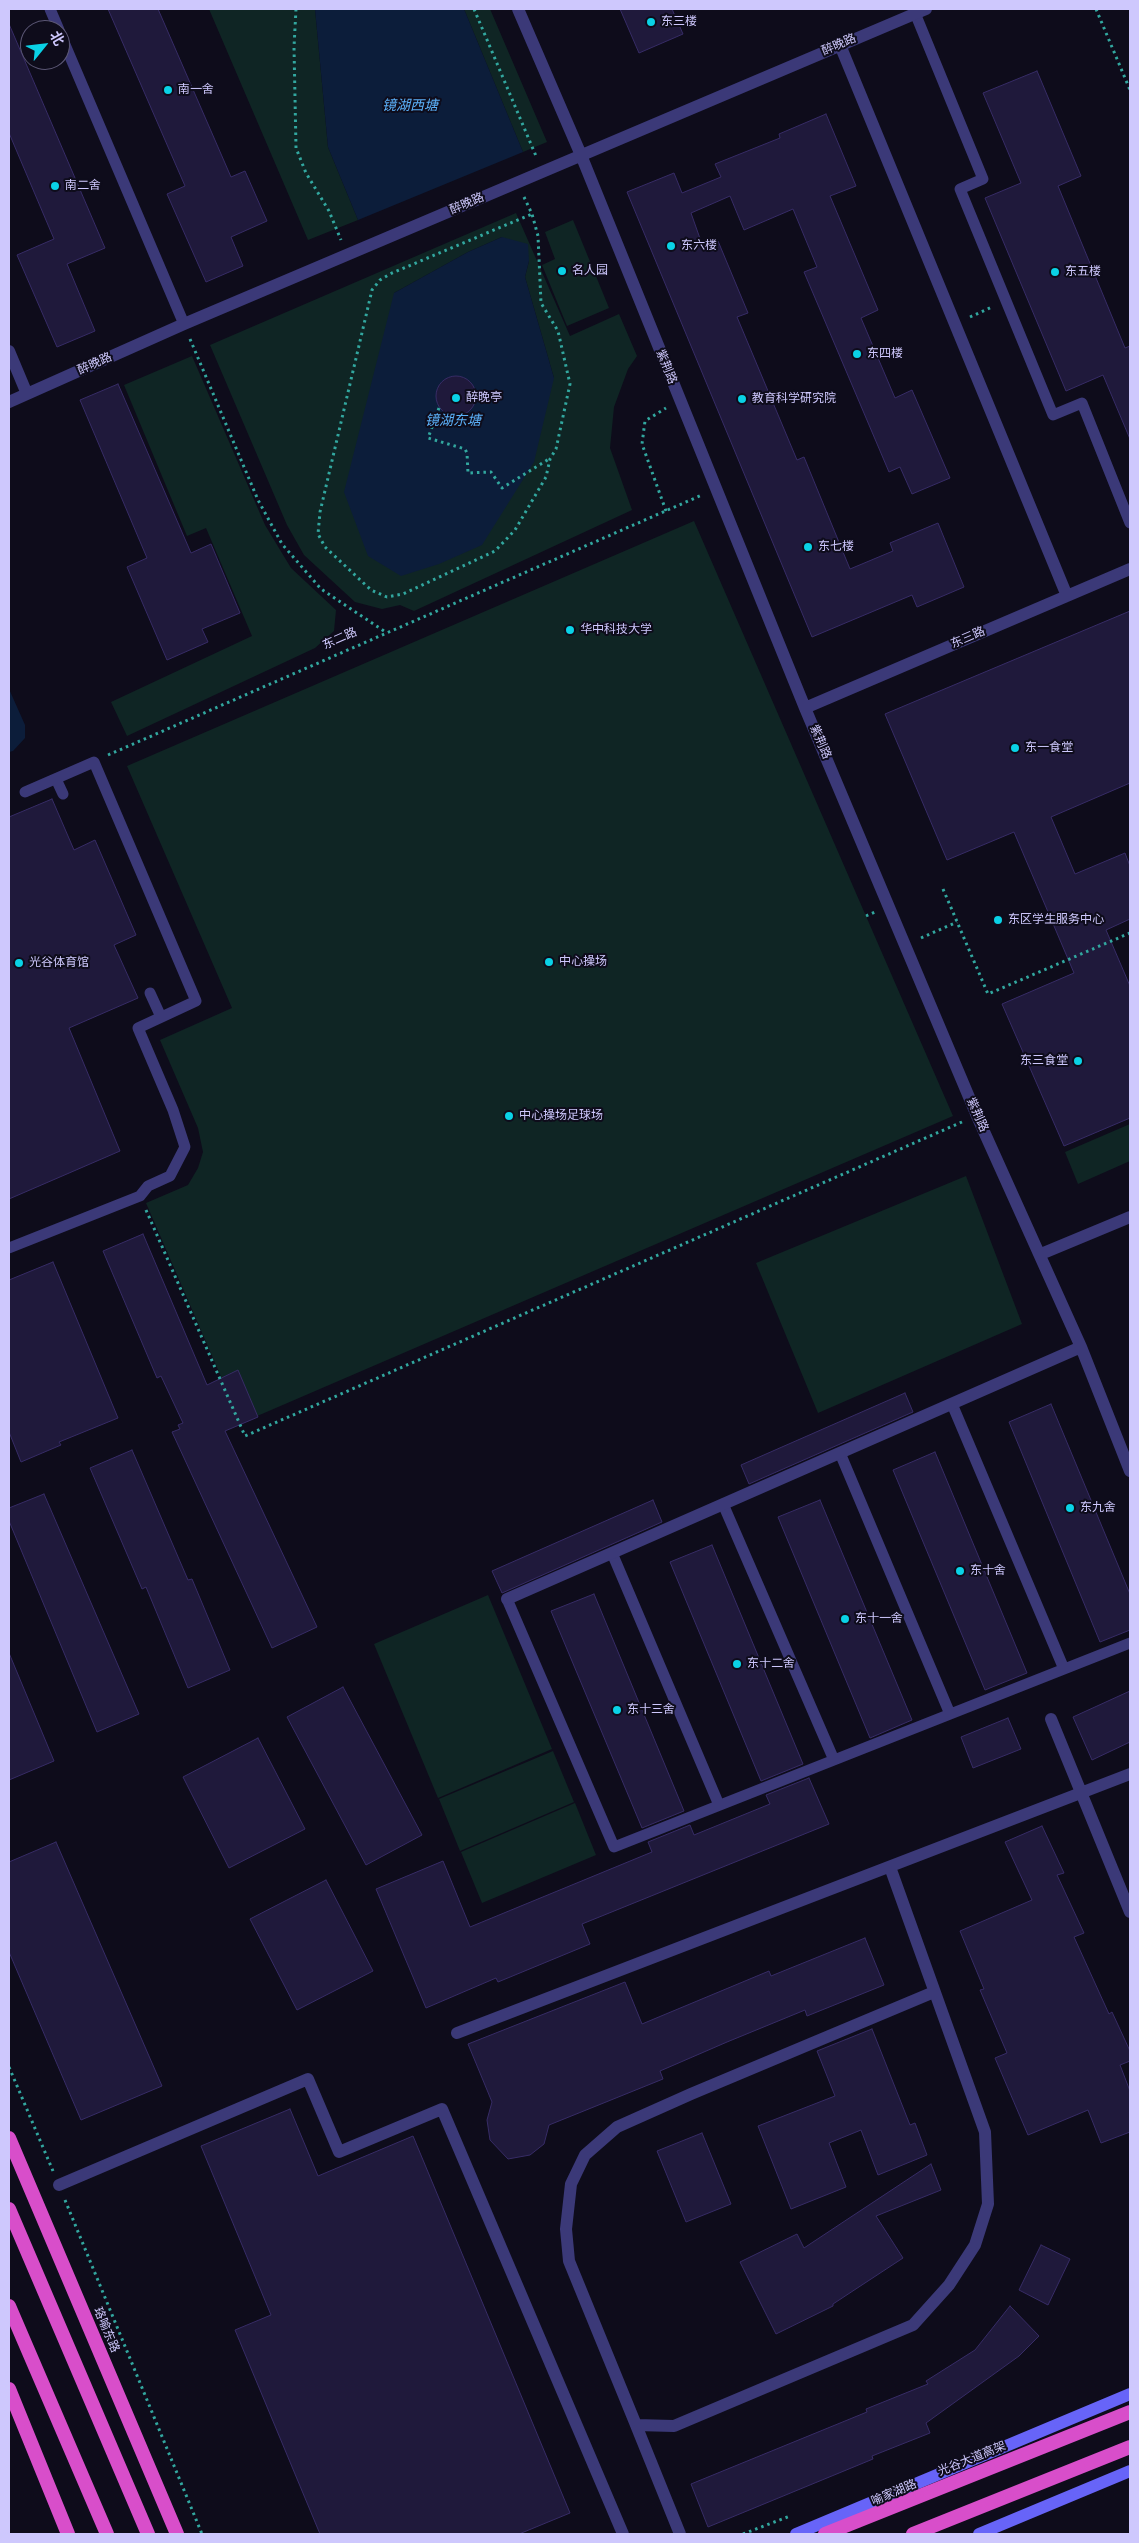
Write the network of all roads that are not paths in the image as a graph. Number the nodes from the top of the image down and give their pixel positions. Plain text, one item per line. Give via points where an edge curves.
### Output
1 (518, 9) edge
2 (918, 10) edge
3 (840, 45) junction
4 (70, 58) edge
5 (581, 155) junction
6 (184, 324) junction
7 (9, 350) edge
8 (27, 394) junction
9 (9, 402) edge
10 (1130, 523) edge
11 (1130, 569) edge
12 (1068, 596) junction
13 (805, 708) junction
14 (56, 779) junction
15 (25, 792) dead end
16 (63, 794) dead end
17 (150, 993) dead end
18 (161, 1018) junction
19 (1130, 1217) edge
20 (9, 1248) edge
21 (1041, 1254) junction
22 (1081, 1347) junction
23 (952, 1404) junction
24 (840, 1453) junction
25 (1130, 1471) edge
26 (724, 1504) junction
27 (612, 1553) junction
28 (508, 1599) joint
29 (1130, 1643) edge
30 (1064, 1670) junction
31 (950, 1714) junction
32 (1051, 1719) dead end
33 (834, 1760) junction
34 (1130, 1774) edge
35 (1082, 1793) junction
36 (719, 1805) junction
37 (890, 1867) junction
38 (1130, 1912) edge
39 (934, 1992) junction
40 (456, 2033) dead end
41 (9, 2138) edge
42 (59, 2185) road end
43 (9, 2209) edge
44 (9, 2306) edge
45 (9, 2389) edge
46 (1130, 2394) edge
47 (1130, 2412) edge
48 (636, 2426) junction
49 (1130, 2447) edge
50 (1130, 2471) edge
51 (68, 2534) edge
52 (107, 2534) edge
53 (148, 2534) edge
54 (176, 2534) edge
55 (623, 2534) edge
56 (680, 2534) edge
57 (796, 2534) edge
58 (825, 2534) edge
59 (914, 2534) edge
60 (979, 2534) edge

1 - 5 street, 紫荆路
2 - 3 street, 醉晚路
2 - 10 lane via 982,178 960,188 1053,415 1082,403
3 - 5 street, 醉晚路
3 - 12 street
4 - 6 lane
5 - 6 street, 醉晚路
5 - 13 street, 紫荆路
6 - 8 street, 醉晚路
7 - 8 street
8 - 9 street, 醉晚路
11 - 12 street, 东三路
12 - 13 street, 东三路
13 - 21 street, 紫荆路 via 977,1116
14 - 15 lane
14 - 16 lane
14 - 18 lane via 94,762 196,1001
17 - 18 lane
18 - 20 lane via 138,1028 185,1147 170,1176 148,1186 140,1196
19 - 21 street
21 - 22 street, 紫荆路
22 - 23 street
22 - 25 street, 紫荆路
23 - 24 street
23 - 30 lane
24 - 26 street
24 - 31 lane
26 - 27 street
26 - 33 lane
27 - 28 street
27 - 36 lane
28 - 36 lane via 614,1846
29 - 30 lane
30 - 31 lane
31 - 33 lane
32 - 35 street
33 - 36 lane
34 - 35 street
35 - 37 street
35 - 38 street
37 - 39 street
37 - 40 street
39 - 48 street via 985,2132 988,2204 976,2245 949,2285 913,2325 674,2426
39 - 48 street via 617,2127 585,2155 571,2184 566,2229 569,2261
41 - 54 highway, 珞喻东路
42 - 55 street via 308,2080 339,2152 442,2109
43 - 53 highway
44 - 52 highway
45 - 51 highway
46 - 57 main road, 喻家湖路
47 - 58 highway, 光谷大道高架
48 - 56 street
49 - 59 highway
50 - 60 main road

